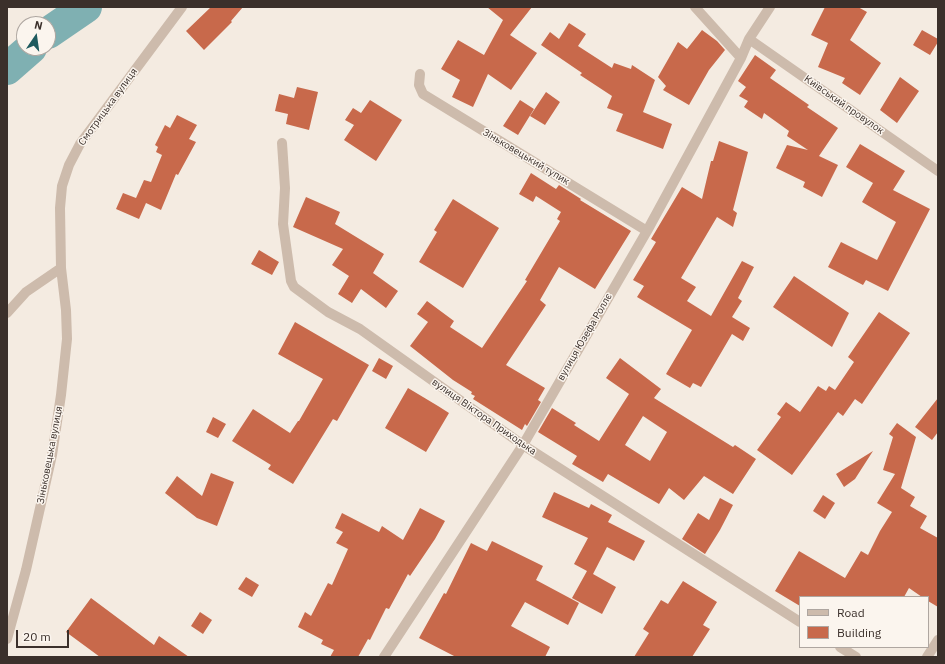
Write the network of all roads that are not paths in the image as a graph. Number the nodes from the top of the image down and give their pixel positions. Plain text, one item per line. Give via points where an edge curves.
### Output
1 (182, 7) edge
2 (695, 7) edge
3 (770, 7) edge
4 (749, 38) junction
5 (741, 58) junction
6 (420, 74) dead end
7 (282, 142) dead end
8 (938, 171) edge
9 (647, 230) junction
10 (61, 268) junction
11 (7, 312) edge
12 (523, 445) junction
13 (799, 621) edge
14 (7, 639) edge
15 (938, 640) edge
16 (842, 648) edge
17 (384, 657) edge
18 (856, 657) edge
19 (927, 657) edge

1 - 10 street, Смотрицька вулиця via 80,144 69,165 62,186 60,208
2 - 5 street
3 - 4 street, вулиця Юзефа Роллє
4 - 5 street, вулиця Юзефа Роллє
4 - 8 street, Київський провулок
5 - 9 street, вулиця Юзефа Роллє
6 - 9 street, Зіньковецький тупик via 419,85 423,94
7 - 12 street, вулиця Віктора Приходька via 285,188 283,224 294,287 328,312 360,329
9 - 12 street, вулиця Юзефа Роллє
10 - 11 street via 26,292
10 - 14 street, Зіньковецька вулиця via 67,339 61,395 52,455 26,570
12 - 13 street, вулиця Віктора Приходька
12 - 17 street, вулиця Юзефа Роллє
15 - 19 street
16 - 18 street

